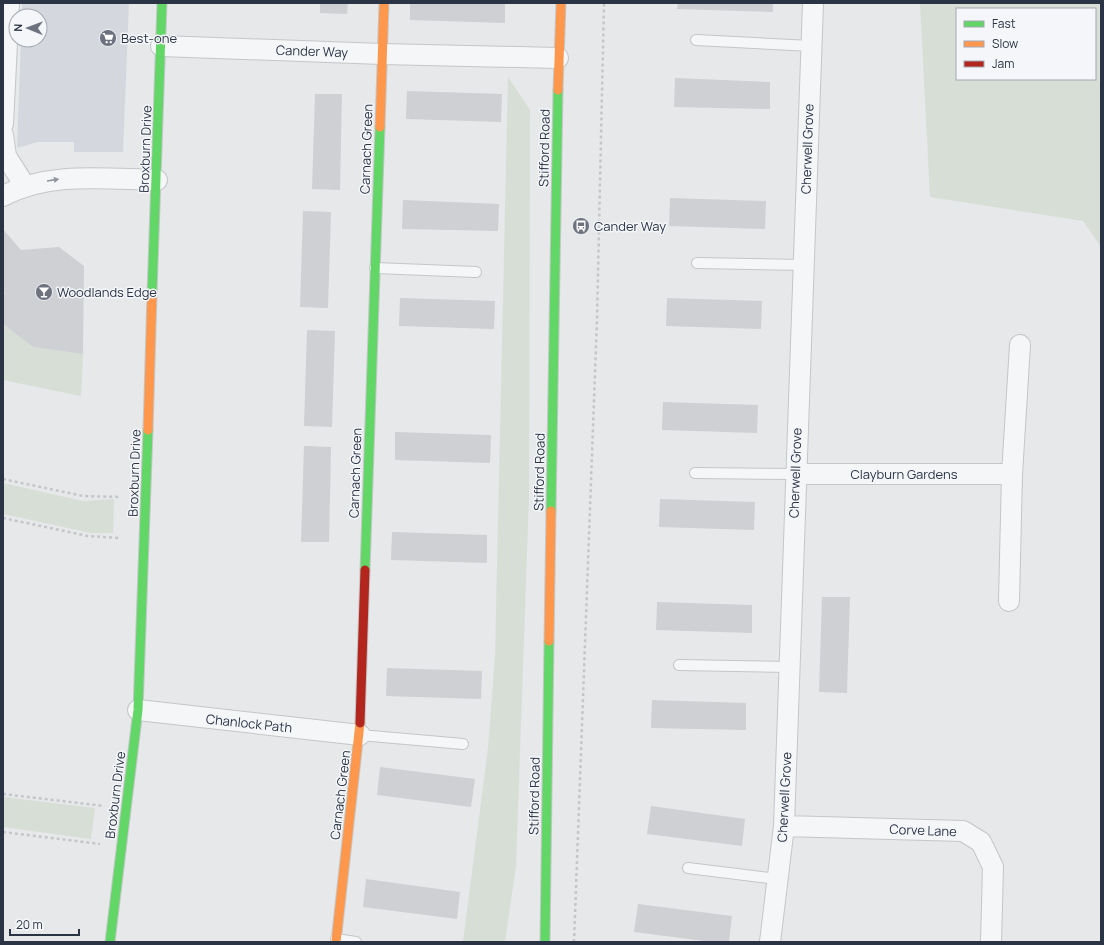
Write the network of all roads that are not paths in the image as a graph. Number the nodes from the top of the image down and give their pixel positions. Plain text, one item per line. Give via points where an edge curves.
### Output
1 (162, 3) edge
2 (384, 3) edge
3 (561, 3) edge
4 (813, 3) edge
5 (7, 4) edge
6 (696, 40) dead end
7 (161, 46) junction
8 (811, 46) junction
9 (382, 54) junction
10 (558, 58) junction
11 (3, 124) edge
12 (3, 135) edge
13 (157, 180) junction
14 (25, 186) junction
15 (3, 196) edge
16 (697, 263) dead end
17 (803, 265) junction
18 (375, 268) junction
19 (476, 272) dead end
20 (1020, 345) dead end
21 (696, 473) dead end
22 (795, 474) junction
23 (1012, 474) junction
24 (1009, 601) dead end
25 (679, 665) dead end
26 (789, 667) junction
27 (138, 710) junction
28 (360, 735) junction
29 (463, 744) dead end
30 (784, 826) junction
31 (688, 868) dead end
32 (777, 879) junction
33 (336, 941) edge
34 (110, 942) edge
35 (356, 942) edge
36 (545, 942) edge
37 (770, 942) edge
38 (991, 942) edge

1 - 7 street, Broxburn Drive
2 - 9 street, Carnach Green
3 - 10 street, Stifford Road
4 - 8 street, Cherwell Grove
5 - 11 street
6 - 8 lane
7 - 9 street, Cander Way
7 - 13 street, Broxburn Drive
8 - 17 street, Cherwell Grove
9 - 10 street, Cander Way
9 - 18 street, Carnach Green
10 - 36 street, Stifford Road
12 - 14 street via 6,156
14 -> 13 street via 65,178
13 - 27 street, Broxburn Drive
14 - 15 street
16 - 17 lane
17 - 22 street, Cherwell Grove
18 - 19 lane
18 - 28 street, Carnach Green
20 - 23 street
21 - 22 lane
22 - 23 street, Clayburn Gardens
22 - 26 street, Cherwell Grove
23 - 24 street
25 - 26 lane
26 - 30 street, Cherwell Grove
27 - 28 street, Chanlock Path
27 - 34 street, Broxburn Drive
28 - 29 lane
28 - 33 street, Carnach Green
30 - 32 street, Cherwell Grove
30 - 38 street, Corve Lane via 963,831 981,842 993,867
31 - 32 lane
32 - 37 street, Cherwell Grove
33 - 35 lane

